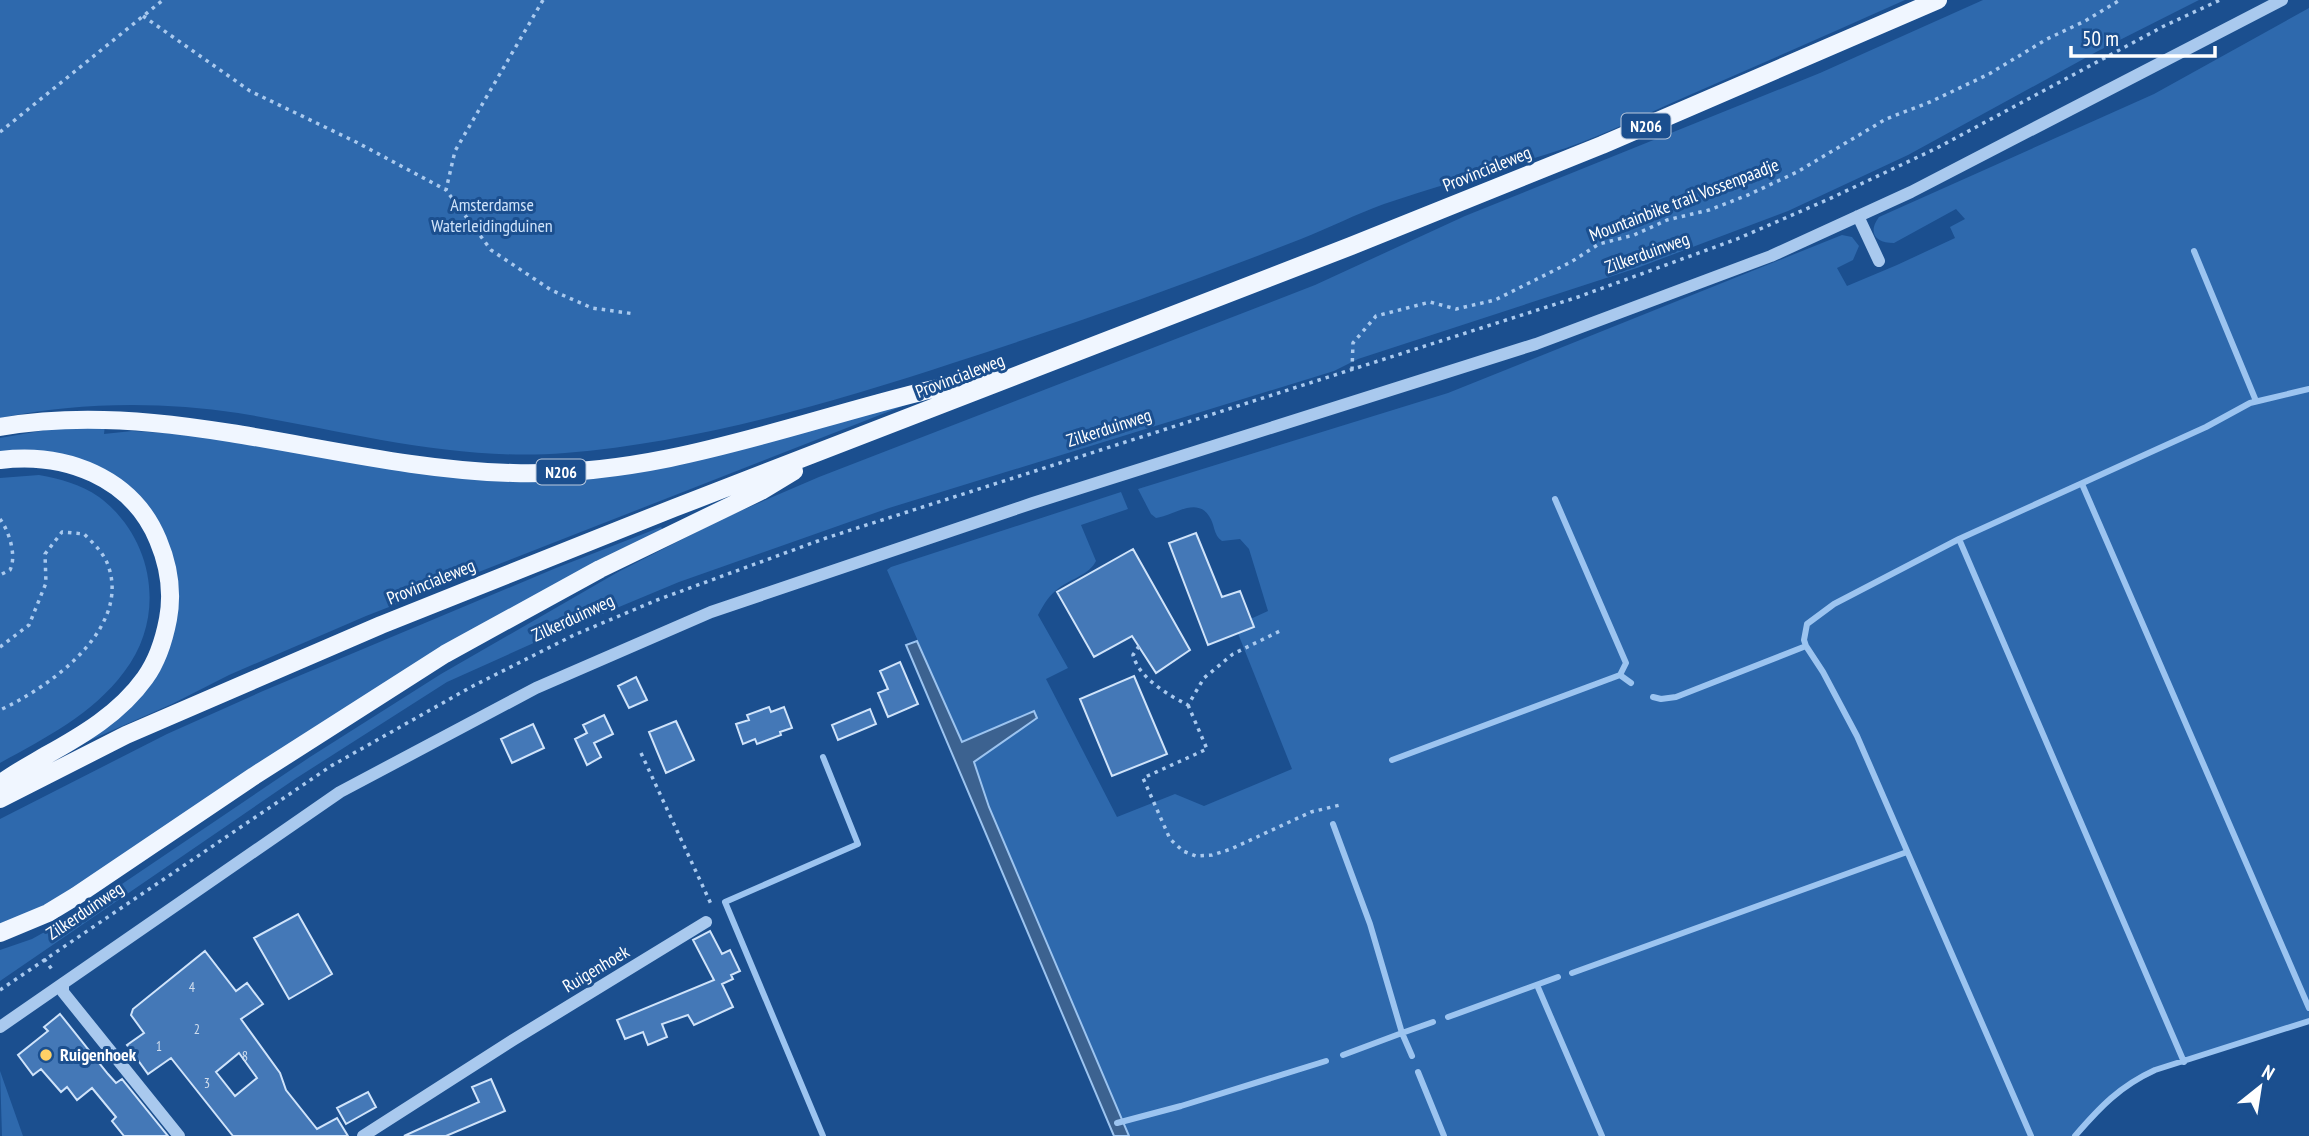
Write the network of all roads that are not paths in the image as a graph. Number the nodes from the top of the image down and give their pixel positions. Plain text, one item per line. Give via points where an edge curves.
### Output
1 (1938, 0) edge
2 (2282, 0) edge
3 (1858, 216) junction
4 (1879, 261) dead end
5 (1044, 366) junction
6 (0, 427) edge
7 (836, 446) junction
8 (0, 460) edge
9 (0, 784) edge
10 (0, 799) edge
11 (706, 922) dead end
12 (0, 933) edge
13 (63, 984) junction
14 (0, 1027) edge
15 (178, 1136) edge
16 (363, 1136) edge

1 - 5 main road, Provincialeweg / N206 via 1602,145
2 - 3 street
3 - 4 street
3 - 13 street via 1772,256 1536,344 1033,503 711,612 536,688 340,792
5 - 6 main road, N206 via 921,392 679,456 588,472 435,468 145,423 69,420
5 - 7 main road, Provincialeweg / N206
7 - 10 main road, Provincialeweg / N206 via 381,625 126,736
7 - 12 main road, N206 via 761,491 642,548 445,654 48,913
8 - 9 main road via 76,465 119,488 145,514 154,531 169,578 170,606 156,659 129,698 104,720
11 - 16 street, Ruigenhoek
13 - 14 street
13 - 15 street via 63,992

